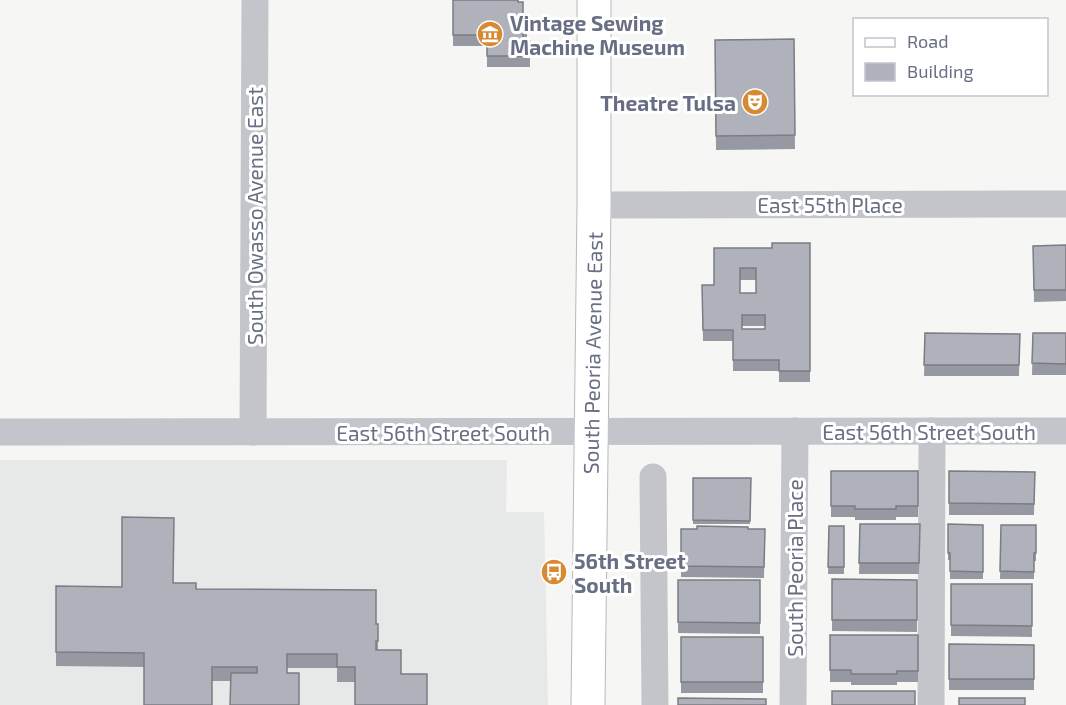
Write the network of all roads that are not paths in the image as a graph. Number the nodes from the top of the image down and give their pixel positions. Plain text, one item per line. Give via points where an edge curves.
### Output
1 (255, 0) edge
2 (594, 0) edge
3 (1066, 204) edge
4 (594, 205) junction
5 (795, 431) junction
6 (932, 431) junction
7 (1066, 431) edge
8 (0, 432) edge
9 (253, 432) junction
10 (591, 432) junction
11 (653, 477) dead end
12 (588, 705) edge
13 (655, 705) edge
14 (793, 705) edge
15 (931, 705) edge

1 - 9 street, South Owasso Avenue East
2 - 4 main road, South Peoria Avenue East
3 - 4 street, East 55th Place
4 - 10 main road, South Peoria Avenue East
5 - 6 street, East 56th Street South
5 - 10 street, East 56th Street South
5 - 14 street, South Peoria Place
6 - 7 street, East 56th Street South
6 - 15 street
8 - 9 street, East 56th Street South
9 - 10 street, East 56th Street South
10 - 12 main road, South Peoria Avenue East
11 - 13 street

